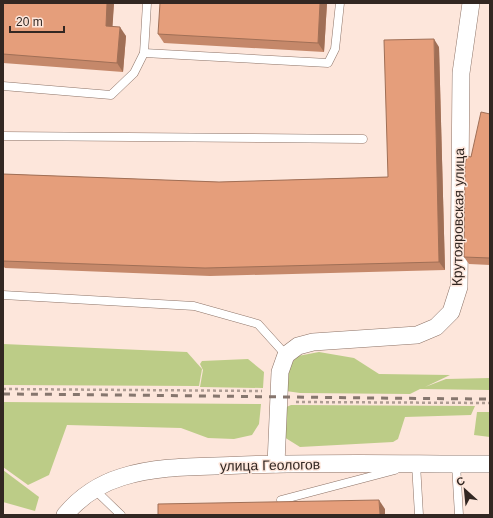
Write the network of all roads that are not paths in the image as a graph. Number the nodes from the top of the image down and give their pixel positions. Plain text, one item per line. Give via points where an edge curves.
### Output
1 (147, 3) edge
2 (340, 3) edge
3 (471, 3) edge
4 (144, 53) junction
5 (3, 86) edge
6 (3, 136) edge
7 (363, 139) dead end
8 (3, 295) edge
9 (286, 355) junction
10 (276, 464) junction
11 (416, 464) junction
12 (456, 464) junction
13 (490, 464) edge
14 (93, 488) junction
15 (281, 500) edge
16 (65, 515) edge
17 (121, 515) edge
18 (419, 515) edge
19 (459, 515) edge

1 - 4 lane
2 - 4 lane via 335,49 328,63
3 - 9 street, Крутояровская улица via 461,73 459,287 451,312 436,326 417,335 313,342 298,346
4 - 5 lane via 134,73 111,95
6 - 7 lane
8 - 9 lane via 194,306 258,324
9 - 10 street via 280,372
10 - 11 street, улица Геологов
10 - 14 street, улица Геологов via 157,468 121,477
11 - 12 street, улица Геологов
11 - 15 lane
11 - 18 lane
12 - 13 street, улица Геологов
12 - 19 lane
14 - 16 street, улица Геологов
14 - 17 lane

